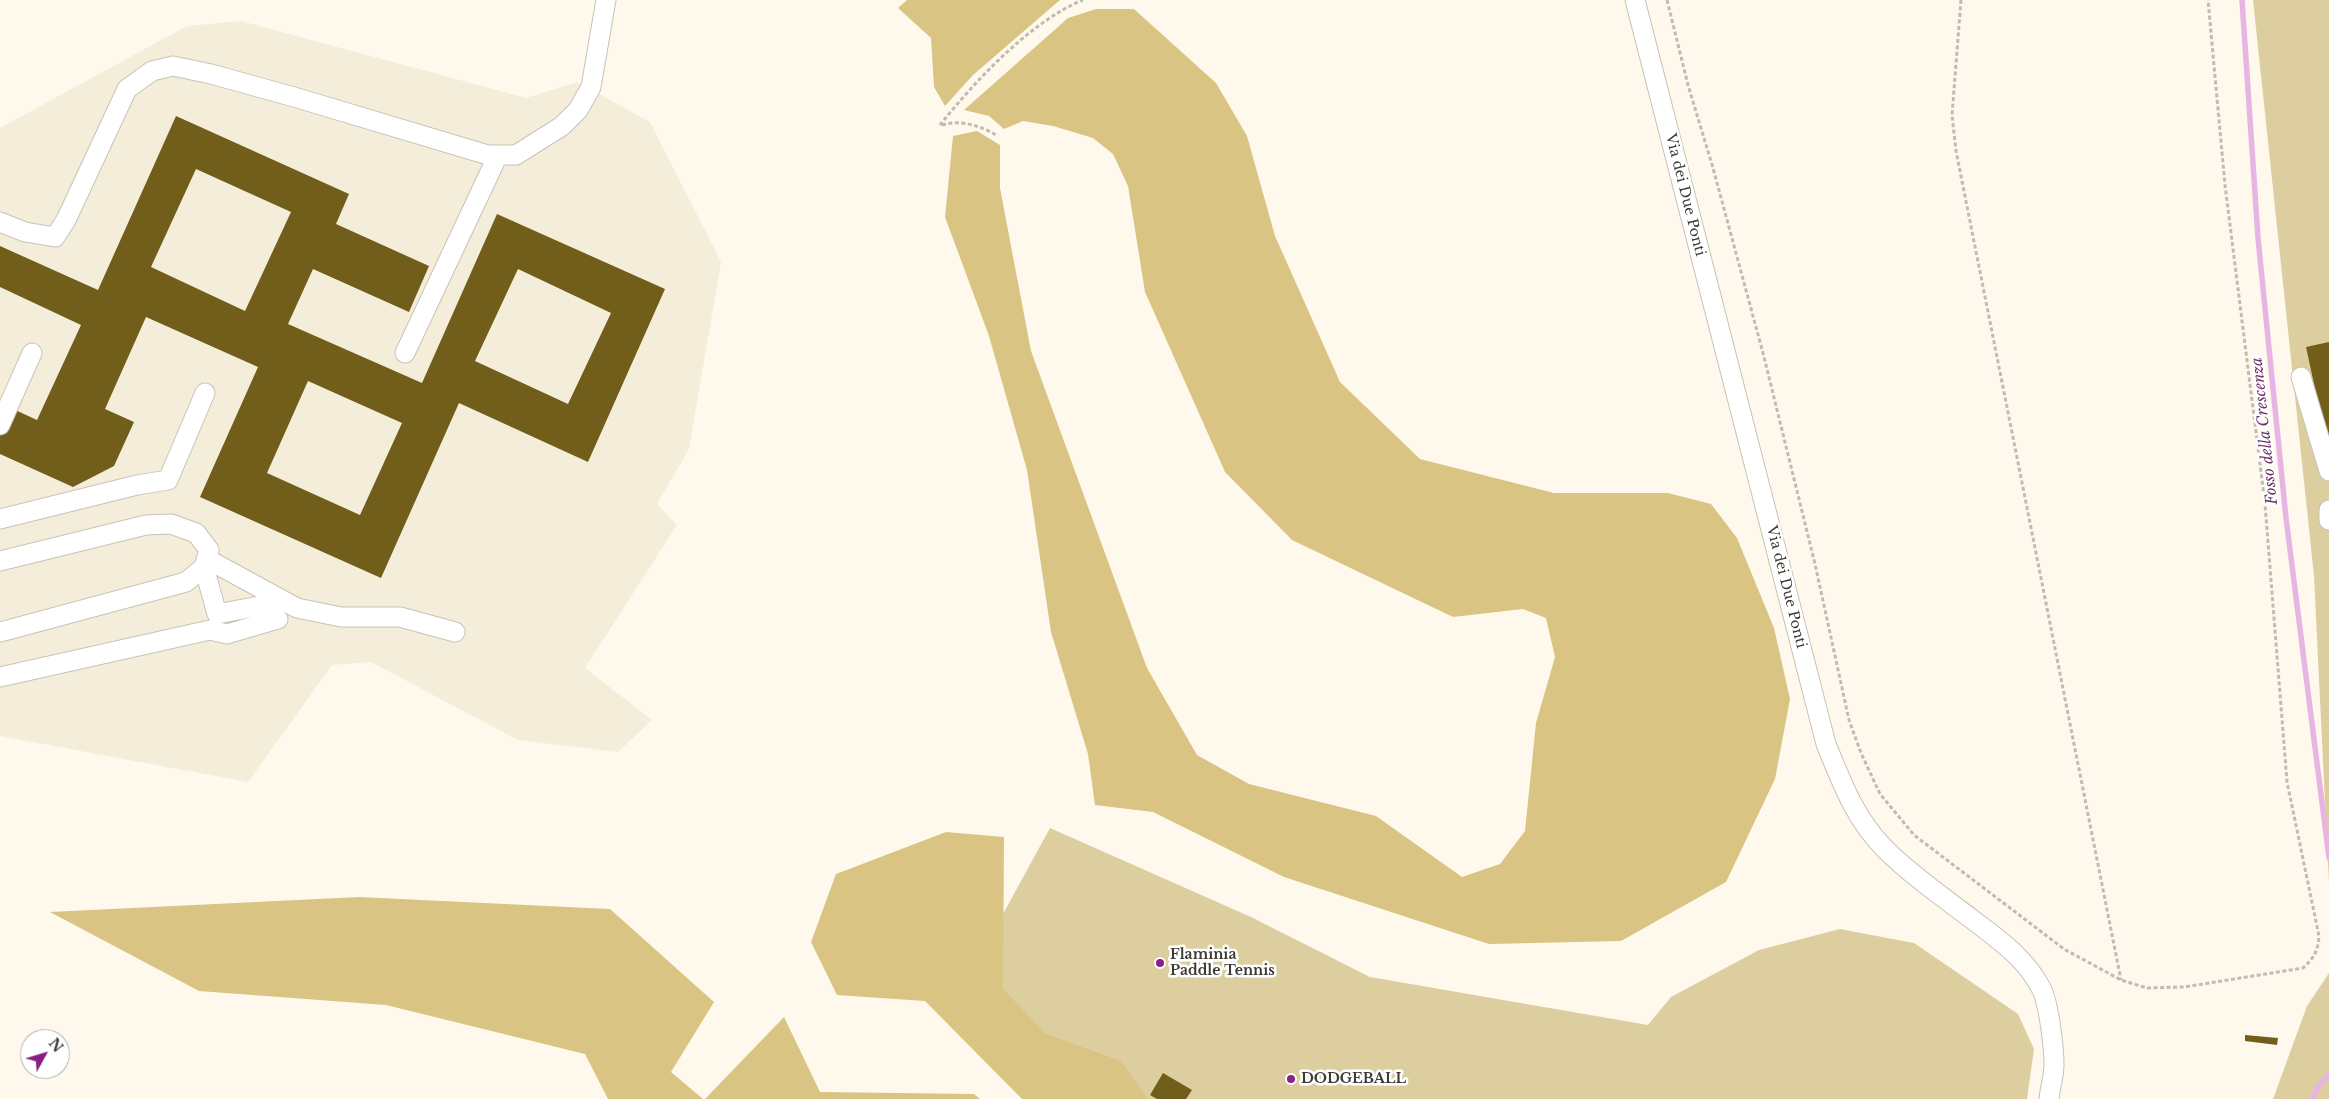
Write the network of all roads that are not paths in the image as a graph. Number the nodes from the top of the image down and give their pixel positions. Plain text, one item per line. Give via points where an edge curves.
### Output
1 (606, 0) edge
2 (1634, 0) edge
3 (498, 155) junction
4 (0, 222) edge
5 (32, 353) dead end
6 (405, 353) dead end
7 (2300, 377) dead end
8 (205, 393) dead end
9 (0, 425) edge
10 (2329, 471) edge
11 (2329, 510) edge
12 (0, 519) edge
13 (2329, 520) edge
14 (0, 561) edge
15 (206, 563) junction
16 (0, 632) edge
17 (455, 632) dead end
18 (0, 677) edge
19 (2049, 1099) edge

1 - 3 street via 591,87 578,110 562,126 516,155
2 - 19 street, Via dei Due Ponti via 1826,744 1848,800 1875,838 1915,876 2002,942 2023,962 2043,991 2054,1065
3 - 4 street via 173,66 152,71 126,90 66,220 55,237 25,232
3 - 6 street
5 - 9 street
7 - 10 street
8 - 12 street via 168,480
11 - 13 street
14 - 15 street via 146,525 171,524 196,533 210,550
15 - 16 street via 186,582
15 - 17 street via 297,608 341,617 400,617
15 - 18 street via 213,622

